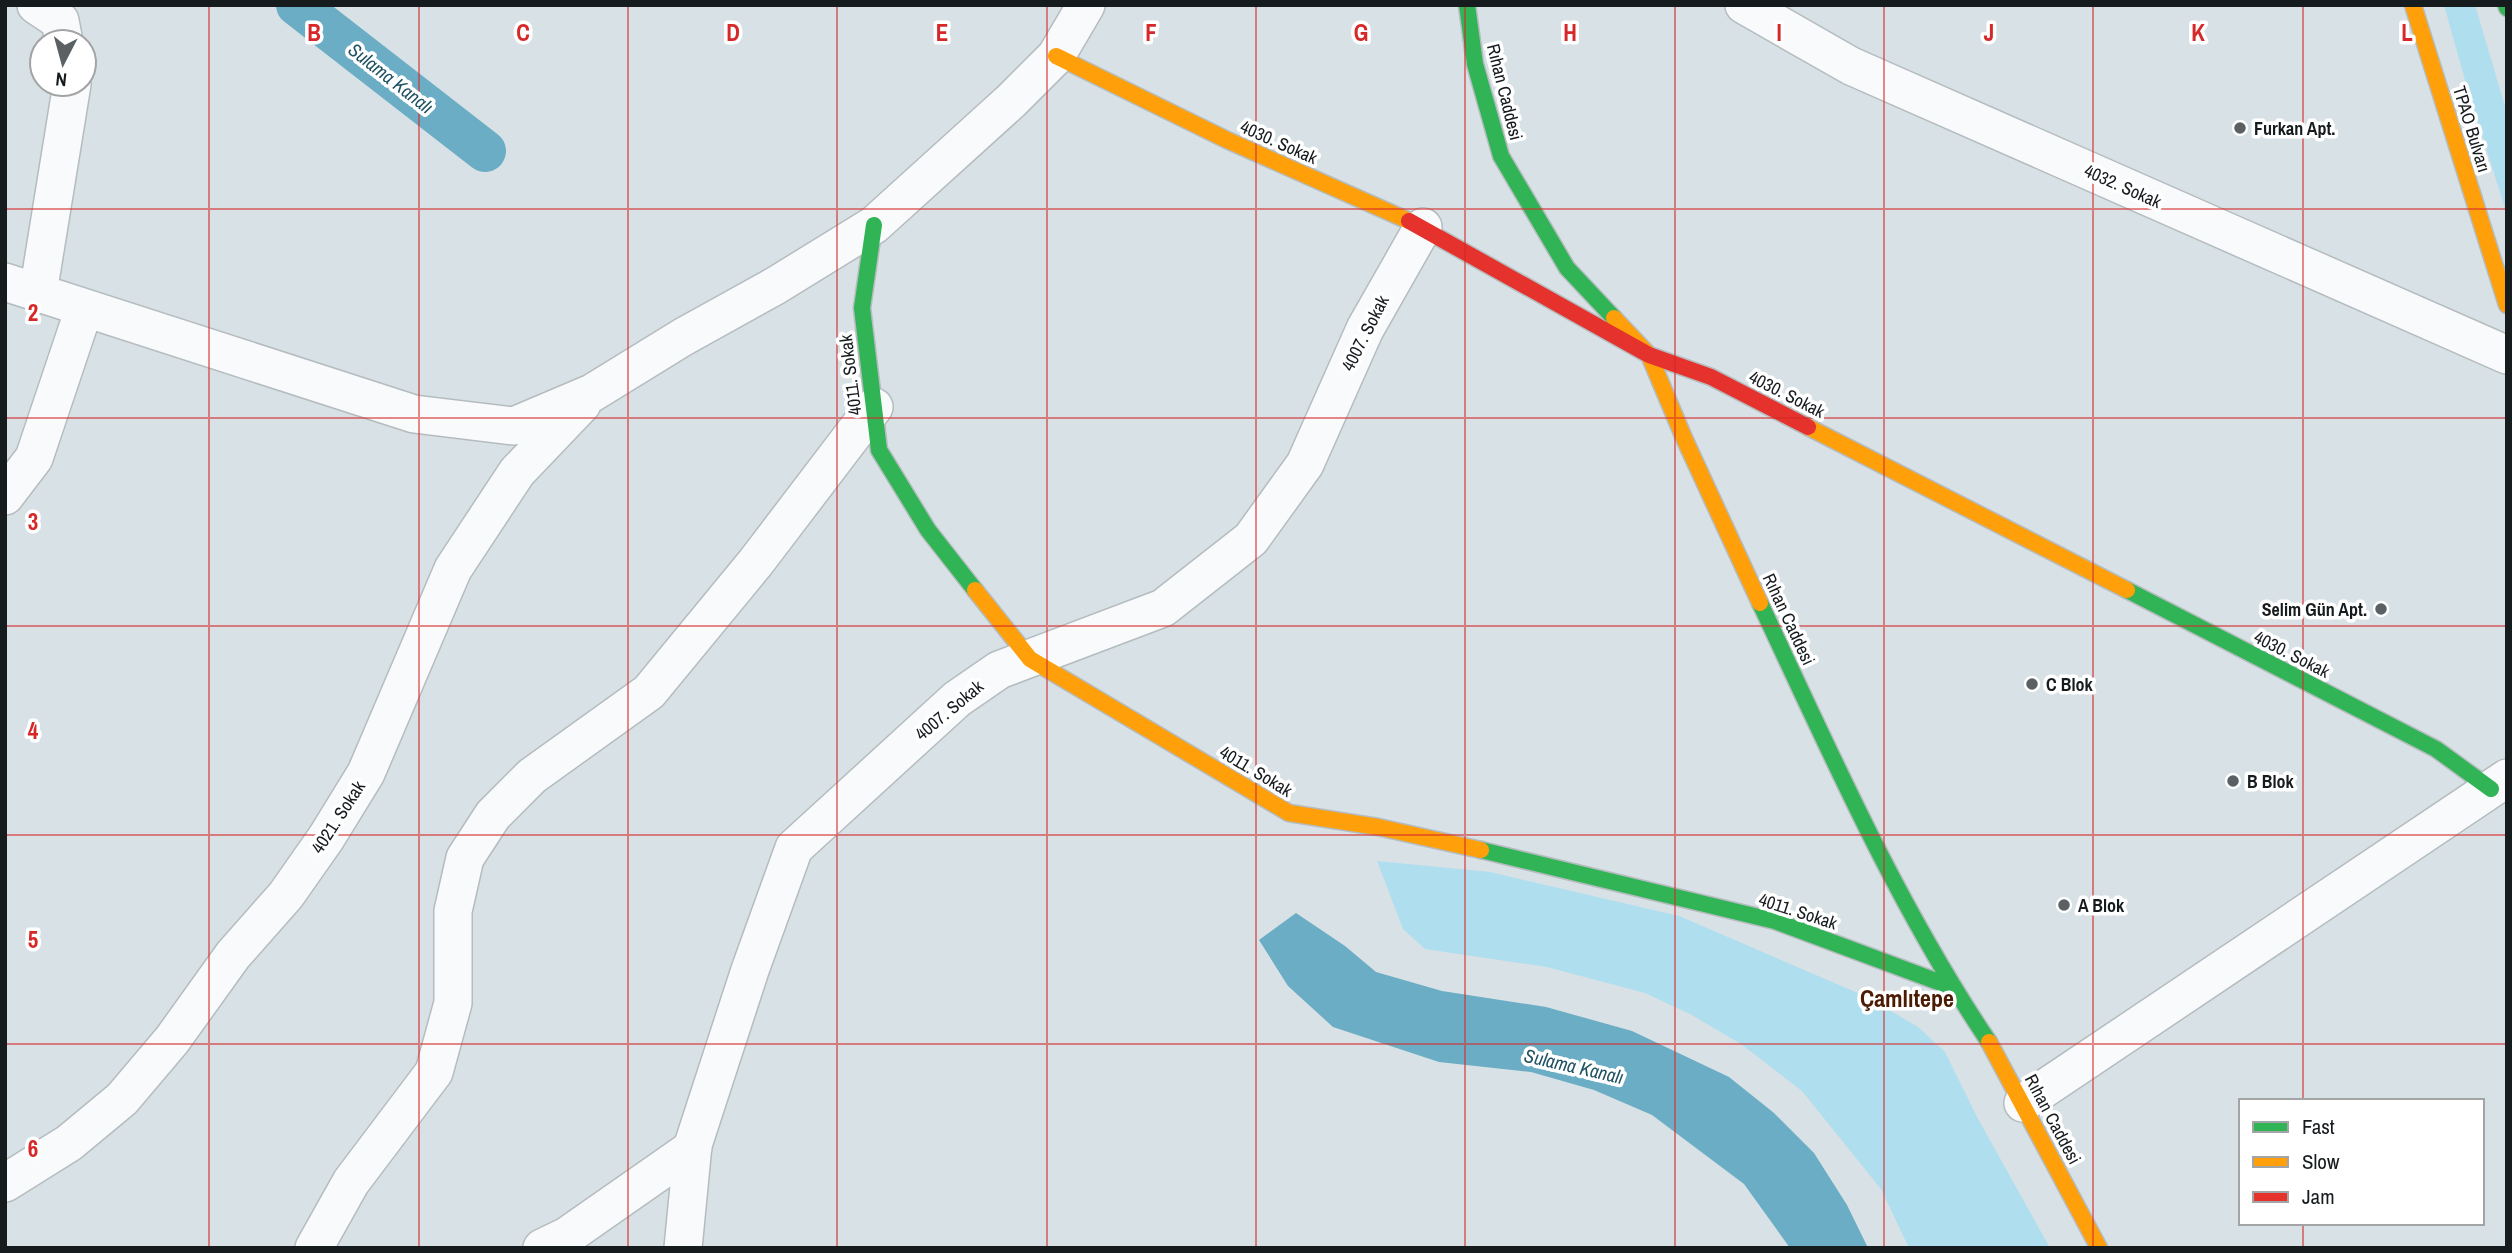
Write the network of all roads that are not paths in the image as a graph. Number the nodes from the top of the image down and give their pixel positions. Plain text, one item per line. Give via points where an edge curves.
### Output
1 (36, 5) edge
2 (1086, 5) edge
3 (1467, 5) edge
4 (1744, 5) edge
5 (2413, 5) edge
6 (61, 28) edge
7 (1056, 56) junction
8 (69, 98) edge
9 (874, 225) junction
10 (1423, 227) junction
11 (22, 288) edge
12 (2507, 305) edge
13 (84, 309) junction
14 (1649, 355) junction
15 (2507, 355) edge
16 (592, 393) junction
17 (874, 407) junction
18 (5, 496) edge
19 (1030, 659) junction
20 (2499, 784) edge
21 (1952, 987) junction
22 (2023, 1103) junction
23 (693, 1148) junction
24 (5, 1184) edge
25 (314, 1248) edge
26 (542, 1248) edge
27 (682, 1248) edge
28 (2099, 1248) edge

1 - 6 street via 60,21
2 - 7 street
3 - 14 main road, Rıhan Caddesi via 1475,64 1501,156 1567,268
4 - 15 street, 4032. Sokak via 1851,66
5 - 12 main road, TPAO Bulvarı
7 - 9 street
7 - 10 main road, 4030. Sokak via 1227,140
8 - 11 street
9 - 16 street
9 - 17 main road, 4011. Sokak via 862,308
10 - 14 main road, 4030. Sokak
10 - 19 street, 4007. Sokak via 1365,329 1305,464 1251,539 1163,608
11 - 13 street
13 - 16 street via 414,414 514,426
13 - 18 street via 34,457
14 - 20 main road, 4030. Sokak via 1711,377
14 - 21 main road, Rıhan Caddesi via 1854,805
16 - 24 street, 4021. Sokak via 517,472 453,569 366,773 286,895 122,1098 69,1143
17 - 19 main road, 4011. Sokak via 879,450 928,530
17 - 25 street via 649,692 532,776 493,814 466,858 453,911 453,1003 434,1072 351,1182
19 - 21 main road, 4011. Sokak via 1289,813 1378,827 1775,921
19 - 23 street, 4007. Sokak via 999,670 957,699 794,848
20 - 22 street
21 - 22 main road, Rıhan Caddesi via 1998,1055
22 - 28 main road, Rıhan Caddesi
23 - 26 street via 567,1236
23 - 27 street, 4007. Sokak

